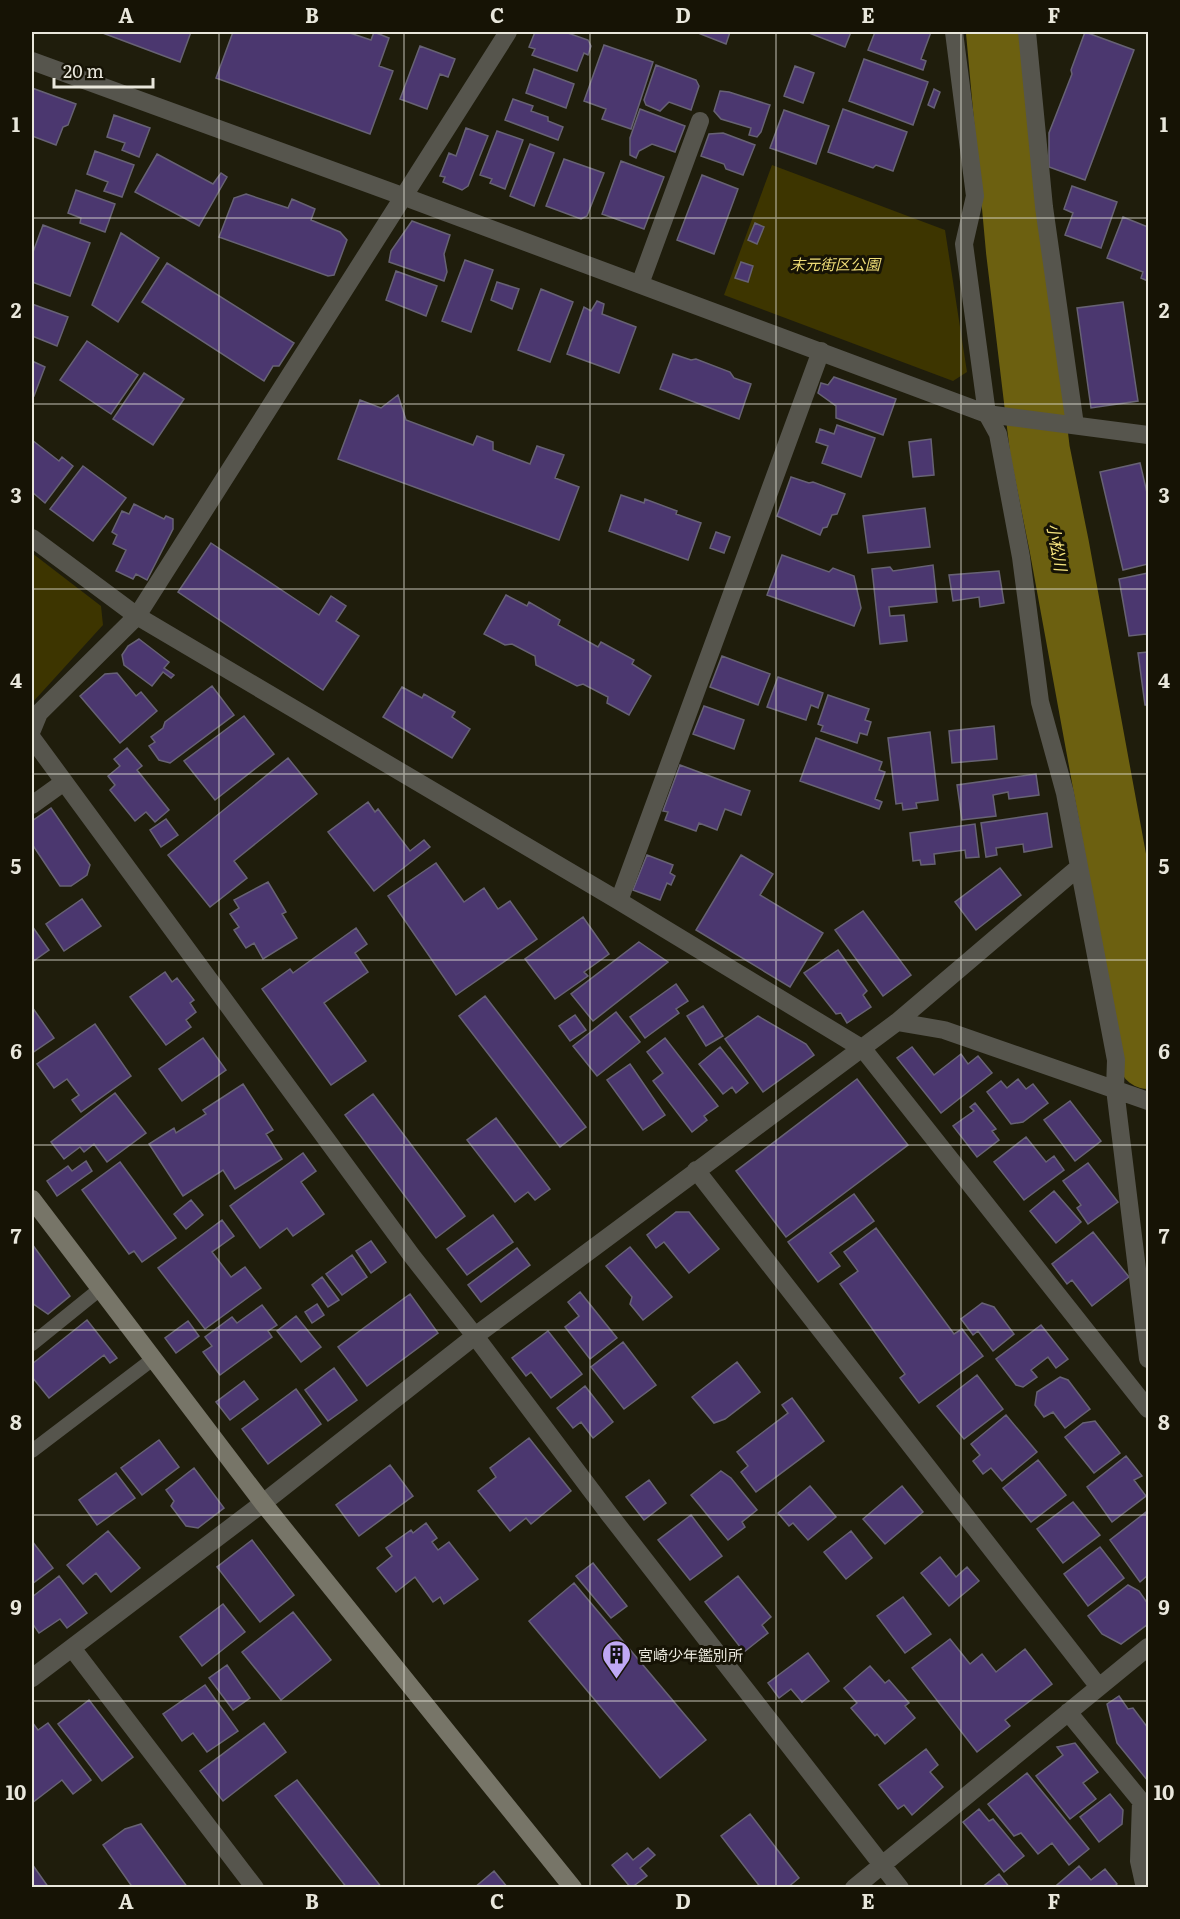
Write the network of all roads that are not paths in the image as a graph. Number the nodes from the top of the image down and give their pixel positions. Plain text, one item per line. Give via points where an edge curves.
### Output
1 (508, 32) edge
2 (954, 32) edge
3 (1027, 32) edge
4 (32, 61) edge
5 (700, 121) dead end
6 (405, 196) junction
7 (640, 284) junction
8 (820, 351) junction
9 (987, 414) junction
10 (1075, 425) junction
11 (1149, 435) edge
12 (32, 538) edge
13 (137, 616) junction
14 (32, 730) edge
15 (32, 738) edge
16 (64, 782) junction
17 (32, 805) edge
18 (1079, 867) junction
19 (619, 901) junction
20 (897, 1022) junction
21 (863, 1049) junction
22 (1121, 1091) junction
23 (1149, 1101) edge
24 (696, 1170) junction
25 (32, 1199) edge
26 (100, 1288) junction
27 (475, 1336) junction
28 (32, 1344) edge
29 (153, 1359) junction
30 (1149, 1359) edge
31 (1149, 1409) edge
32 (32, 1451) edge
33 (263, 1503) junction
34 (1149, 1647) edge
35 (72, 1648) junction
36 (32, 1678) edge
37 (1099, 1687) junction
38 (1068, 1712) junction
39 (883, 1864) junction
40 (255, 1887) edge
41 (573, 1887) edge
42 (854, 1887) edge
43 (900, 1887) edge
44 (1145, 1887) edge

1 - 6 street
2 - 9 street via 975,196 964,244
3 - 10 street via 1044,207
4 - 6 street
5 - 7 street
6 - 7 street
6 - 13 street
7 - 8 street
8 - 9 street
8 - 19 street
9 - 10 street
9 - 18 street via 998,434 1022,557 1040,702 1065,793
10 - 11 street
12 - 13 street
13 - 14 street via 39,713
13 - 19 street
15 - 16 street
16 - 17 street
16 - 27 street
18 - 20 street
18 - 22 street
19 - 21 street
20 - 21 street
20 - 22 street via 944,1030
21 - 24 street
21 - 31 street
22 - 23 street
22 - 30 street
24 - 27 street
24 - 37 street
25 - 26 street
26 - 28 lane
26 - 29 street
27 - 33 street
27 - 39 street
29 - 32 lane
29 - 33 street
33 - 35 street
33 - 41 street
34 - 37 street
35 - 36 street
35 - 40 street
37 - 38 street
38 - 39 street
38 - 44 street via 1141,1801 1139,1861
39 - 42 street
39 - 43 street

